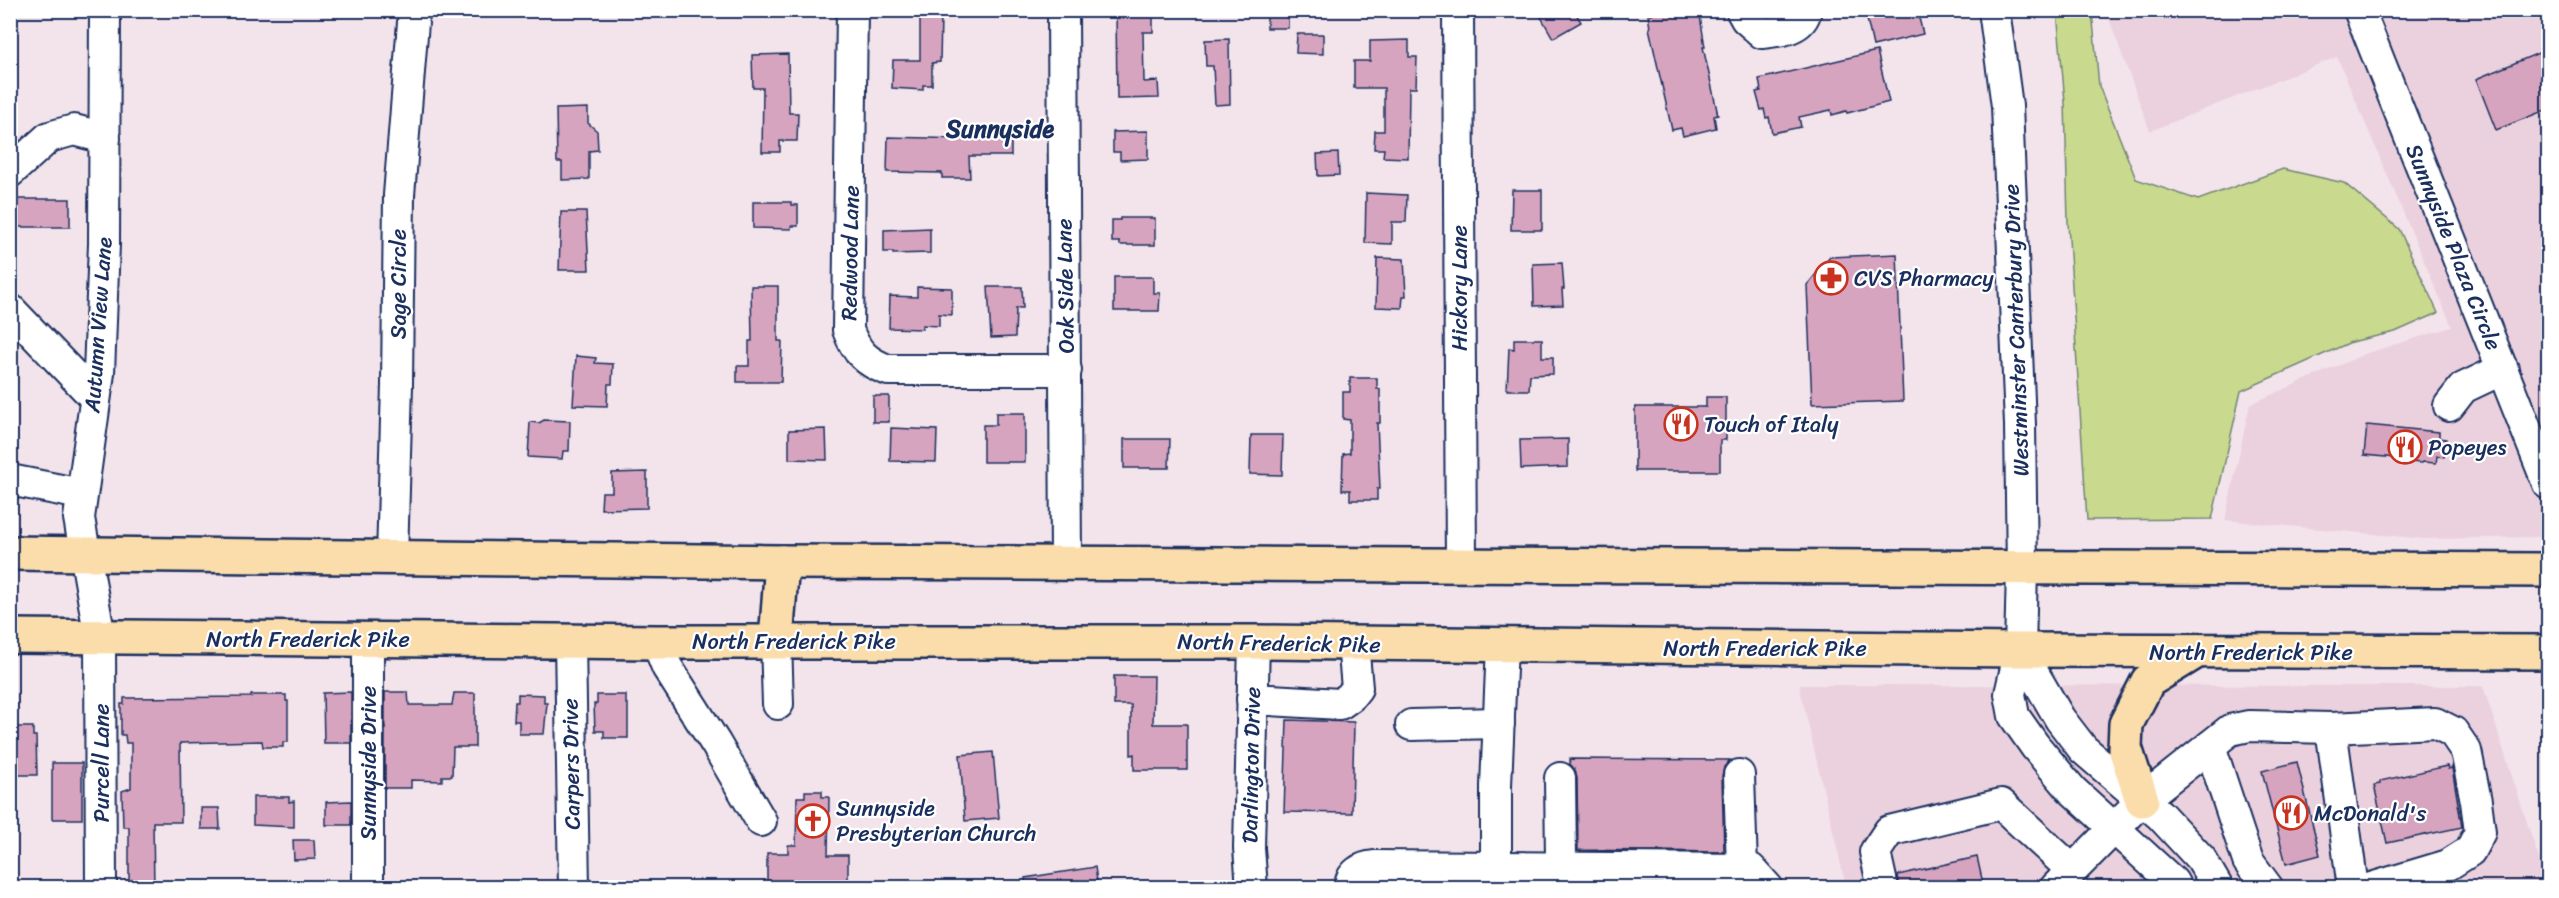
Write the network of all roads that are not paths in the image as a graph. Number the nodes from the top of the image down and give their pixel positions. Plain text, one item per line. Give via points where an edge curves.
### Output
1 (105, 10) edge
2 (414, 10) edge
3 (852, 10) edge
4 (1063, 10) edge
5 (1458, 10) edge
6 (1742, 10) edge
7 (1806, 10) edge
8 (1994, 10) edge
9 (2359, 10) edge
10 (105, 138) junction
11 (10, 172) edge
12 (10, 309) edge
13 (2502, 369) junction
14 (1066, 370) junction
15 (95, 398) junction
16 (2449, 406) dead end
17 (10, 480) edge
18 (2548, 484) edge
19 (81, 494) junction
20 (10, 553) edge
21 (85, 554) junction
22 (392, 558) junction
23 (782, 562) junction
24 (1066, 562) junction
25 (1461, 565) junction
26 (2022, 569) junction
27 (2548, 570) edge
28 (10, 636) edge
29 (100, 638) junction
30 (368, 638) junction
31 (570, 641) junction
32 (776, 641) junction
33 (657, 642) junction
34 (1254, 642) junction
35 (1353, 643) junction
36 (1502, 645) junction
37 (2020, 650) junction
38 (2197, 651) junction
39 (2548, 652) edge
40 (1252, 699) junction
41 (778, 704) dead end
42 (1499, 723) junction
43 (1411, 725) dead end
44 (2331, 728) junction
45 (2210, 746) junction
46 (1739, 775) dead end
47 (1560, 778) dead end
48 (2142, 800) junction
49 (761, 821) dead end
50 (2113, 827) junction
51 (1496, 866) junction
52 (1557, 867) junction
53 (1742, 869) junction
54 (2064, 879) edge
55 (101, 888) edge
56 (368, 888) edge
57 (574, 888) edge
58 (1252, 888) edge
59 (1350, 888) edge
60 (1768, 888) edge
61 (1882, 888) edge
62 (2176, 888) edge
63 (2218, 888) edge
64 (2268, 888) edge
65 (2353, 888) edge
66 (2371, 888) edge

1 - 10 street, Autumn View Lane
2 - 22 street, Sage Circle via 399,195
3 - 14 street, Redwood Lane via 848,330 853,345 868,361 888,370
4 - 14 street, Oak Side Lane
5 - 25 street, Hickory Lane
6 - 7 street via 1746,20 1762,33 1787,30 1805,17
8 - 26 street, Westminster Canterbury Drive via 2007,105 2012,190
9 - 13 street, Sunnyside Plaza Circle
10 - 11 street via 74,130 48,137
10 - 15 street, Autumn View Lane via 99,373
12 - 15 street
13 - 16 street via 2463,388
13 - 18 street, Sunnyside Plaza Circle
14 - 24 street, Oak Side Lane
15 - 19 street, Autumn View Lane
17 - 19 street
19 - 21 street, Autumn View Lane via 79,518
20 - 21 main road
21 - 22 main road
21 - 29 street, Autumn View Lane
22 - 23 main road
23 - 24 main road
23 - 32 main road
24 - 25 main road
25 - 26 main road
26 - 27 main road
26 - 37 street, Westminster Canterbury Drive
28 - 29 main road, North Frederick Pike
29 - 30 main road, North Frederick Pike
29 - 55 street, Purcell Lane
30 - 31 main road, North Frederick Pike
30 - 56 street, Sunnyside Drive
31 - 33 main road, North Frederick Pike
31 - 57 street, Carpers Drive
32 - 33 main road, North Frederick Pike
32 - 34 main road, North Frederick Pike
32 - 41 street
33 - 49 street via 667,667
34 - 35 main road, North Frederick Pike
34 - 40 street, Darlington Drive
35 - 36 main road, North Frederick Pike
35 - 40 street via 1357,688 1340,704
36 - 37 main road, North Frederick Pike
36 - 42 street
37 - 38 main road, North Frederick Pike
37 - 48 street via 2060,719 2084,749
37 - 50 street, Westminster Canterbury Drive via 2010,694 2014,716 2072,790
38 - 39 main road, North Frederick Pike
38 - 48 main road via 2148,681 2126,724 2125,748
40 - 58 street, Darlington Drive
42 - 43 street
42 - 51 street
44 - 45 street via 2249,726 2230,730
44 - 65 street
44 - 66 street via 2435,723 2453,732 2466,751 2480,831 2470,851 2448,865
45 - 48 street
45 - 64 street via 2248,861
46 - 53 street
47 - 52 street via 1561,859
48 - 50 street
48 - 63 street via 2201,860
50 - 54 street
50 - 62 street, Westminster Canterbury Drive
51 - 52 street
51 - 59 street via 1367,866 1353,875
52 - 53 street
53 - 60 street via 1751,869
54 - 61 street via 2001,804 1889,831 1875,852

